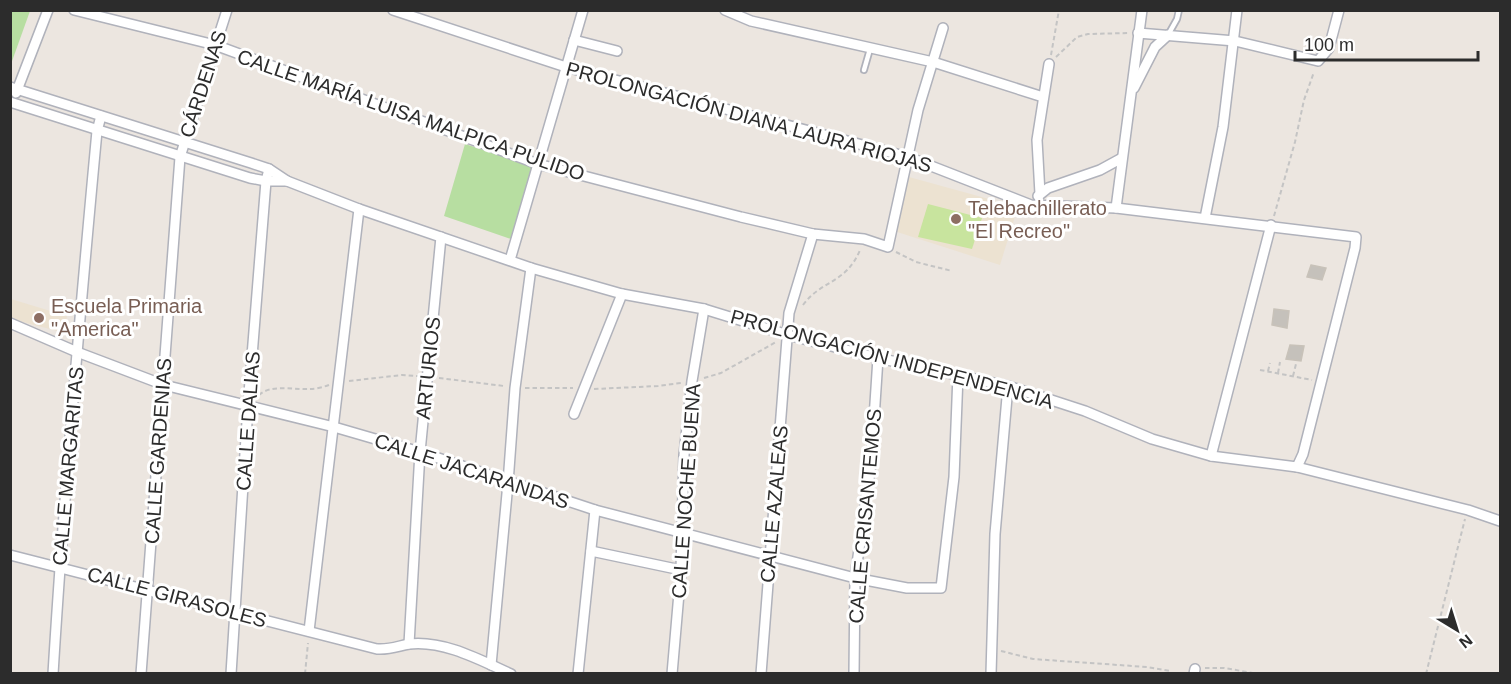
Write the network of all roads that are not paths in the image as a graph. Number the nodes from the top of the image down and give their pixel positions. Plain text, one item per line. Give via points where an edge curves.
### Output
1 (48, 10) edge
2 (74, 10) edge
3 (227, 10) edge
4 (393, 10) edge
5 (583, 10) edge
6 (725, 10) edge
7 (1142, 10) edge
8 (1179, 10) edge
9 (1238, 10) edge
10 (1339, 10) edge
11 (943, 28) dead end
12 (1138, 33) junction
13 (1168, 35) junction
14 (574, 40) junction
15 (1235, 41) junction
16 (214, 45) junction
17 (870, 46) junction
18 (617, 51) dead end
19 (933, 62) junction
20 (1049, 64) road end
21 (566, 67) junction
22 (864, 70) dead end
23 (15, 88) edge
24 (1130, 96) junction
25 (1043, 97) junction
26 (10, 101) edge
27 (101, 116) junction
28 (97, 131) junction
29 (185, 142) junction
30 (180, 157) junction
31 (908, 157) junction
32 (1122, 158) junction
33 (538, 164) junction
34 (269, 169) junction
35 (266, 181) junction
36 (287, 182) junction
37 (1040, 194) junction
38 (1031, 205) junction
39 (1116, 208) junction
40 (358, 209) junction
41 (1205, 218) junction
42 (1271, 225) junction
43 (813, 234) junction
44 (441, 237) junction
45 (510, 260) junction
46 (531, 268) junction
47 (622, 294) junction
48 (704, 309) junction
49 (10, 323) edge
50 (788, 335) junction
51 (76, 352) junction
52 (878, 358) junction
53 (958, 375) junction
54 (164, 385) junction
55 (1008, 386) junction
56 (248, 406) junction
57 (574, 414) dead end
58 (334, 427) junction
59 (420, 452) junction
60 (1211, 456) junction
61 (1297, 467) junction
62 (508, 483) junction
63 (595, 510) junction
64 (1500, 521) edge
65 (682, 533) junction
66 (591, 551) junction
67 (10, 555) edge
68 (770, 555) junction
69 (59, 567) junction
70 (681, 570) junction
71 (855, 578) junction
72 (147, 589) junction
73 (235, 613) junction
74 (309, 631) junction
75 (409, 644) junction
76 (491, 665) junction
77 (53, 674) edge
78 (141, 674) edge
79 (231, 674) edge
80 (511, 674) edge
81 (578, 674) edge
82 (672, 674) edge
83 (761, 674) edge
84 (854, 674) edge
85 (991, 674) edge

1 - 23 street
2 - 16 street, CALLE MARÍA LUISA MALPICA PULIDO
3 - 16 street, CÁRDENAS
4 - 21 street, PROLONGACIÓN DIANA LAURA RIOJAS
5 - 14 street
6 - 17 street via 750,21
7 - 12 street
8 - 13 lane
9 - 15 street
10 - 15 street via 1329,48 1318,61
11 - 19 street
12 - 13 street
12 - 24 street
13 - 15 street
13 - 24 street via 1151,55
14 - 18 street
14 - 21 street
15 - 41 street
16 - 29 street, CÁRDENAS
16 - 33 street, CALLE MARÍA LUISA MALPICA PULIDO
17 - 19 street
17 - 22 lane
19 - 25 street
19 - 31 street
20 - 25 street
21 - 31 street, PROLONGACIÓN DIANA LAURA RIOJAS
21 - 33 street
23 - 26 street
23 - 27 street, PROLONGACIÓN INDEPENDENCIA
24 - 32 street
25 - 37 street via 1036,140
26 - 28 street, PROLONGACIÓN INDEPENDENCIA
27 - 28 street, CALLE MARGARITAS
27 - 29 street, PROLONGACIÓN INDEPENDENCIA
28 - 30 street, PROLONGACIÓN INDEPENDENCIA
28 - 51 street, CALLE MARGARITAS
29 - 30 street, CÁRDENAS
29 - 34 street, PROLONGACIÓN INDEPENDENCIA
30 - 35 street, PROLONGACIÓN INDEPENDENCIA
30 - 54 street, CALLE GARDENIAS
31 - 38 street, PROLONGACIÓN DIANA LAURA RIOJAS
31 - 43 street, CALLE MARÍA LUISA MALPICA PULIDO via 888,247 864,239
32 - 37 street
32 - 39 street
33 - 43 street, CALLE MARÍA LUISA MALPICA PULIDO
33 - 45 street
34 - 35 street, CALLE DALIAS
34 - 36 street, PROLONGACIÓN INDEPENDENCIA
35 - 36 street, PROLONGACIÓN INDEPENDENCIA
35 - 56 street, CALLE DALIAS
36 - 40 street, PROLONGACIÓN INDEPENDENCIA
37 - 38 street
38 - 39 street, PROLONGACIÓN DIANA LAURA RIOJAS
39 - 41 street, PROLONGACIÓN DIANA LAURA RIOJAS
40 - 44 street, PROLONGACIÓN INDEPENDENCIA
40 - 58 street
41 - 42 street, PROLONGACIÓN DIANA LAURA RIOJAS
42 - 60 street
42 - 61 street, PROLONGACIÓN DIANA LAURA RIOJAS via 1356,237
43 - 50 street, CALLE AZALEAS via 789,313
44 - 45 street, PROLONGACIÓN INDEPENDENCIA
44 - 59 street, ARTURIOS
45 - 46 street, PROLONGACIÓN INDEPENDENCIA
46 - 47 street, PROLONGACIÓN INDEPENDENCIA
46 - 62 street via 515,388
47 - 48 street, PROLONGACIÓN INDEPENDENCIA
47 - 57 street
48 - 50 street, PROLONGACIÓN INDEPENDENCIA
48 - 65 street, CALLE NOCHE BUENA via 684,455
49 - 51 street, CALLE JACARANDAS
50 - 52 street, PROLONGACIÓN INDEPENDENCIA
50 - 68 street, CALLE AZALEAS
51 - 54 street, CALLE JACARANDAS
51 - 69 street, CALLE MARGARITAS
52 - 53 street, PROLONGACIÓN INDEPENDENCIA
52 - 71 street, CALLE CRISANTEMOS via 871,464
53 - 55 street, PROLONGACIÓN INDEPENDENCIA
53 - 71 street, CALLE JACARANDAS via 954,477 941,588 906,588
54 - 56 street, CALLE JACARANDAS
54 - 72 street, CALLE GARDENIAS
55 - 60 street, PROLONGACIÓN INDEPENDENCIA via 1085,411 1152,439
55 - 85 street via 995,534
56 - 58 street, CALLE JACARANDAS
56 - 73 street, CALLE DALIAS
58 - 59 street, CALLE JACARANDAS
58 - 74 street
59 - 62 street, CALLE JACARANDAS
59 - 75 street, ARTURIOS
60 - 61 street, PROLONGACIÓN INDEPENDENCIA
61 - 64 street, PROLONGACIÓN INDEPENDENCIA
62 - 63 street, CALLE JACARANDAS
62 - 76 street
63 - 65 street, CALLE JACARANDAS
63 - 66 street
65 - 68 street, CALLE JACARANDAS
65 - 70 street, CALLE NOCHE BUENA
66 - 70 street
66 - 81 street
67 - 69 street, CALLE GIRASOLES
68 - 71 street, CALLE JACARANDAS
68 - 83 street, CALLE AZALEAS
69 - 72 street, CALLE GIRASOLES
69 - 77 street, CALLE MARGARITAS
70 - 82 street, CALLE NOCHE BUENA
71 - 84 street, CALLE CRISANTEMOS
72 - 73 street, CALLE GIRASOLES
72 - 78 street, CALLE GARDENIAS
73 - 74 street, CALLE GIRASOLES
73 - 79 street, CALLE DALIAS
74 - 75 street, CALLE GIRASOLES via 377,649
75 - 76 street, CALLE GIRASOLES via 439,646
76 - 80 street, CALLE GIRASOLES

